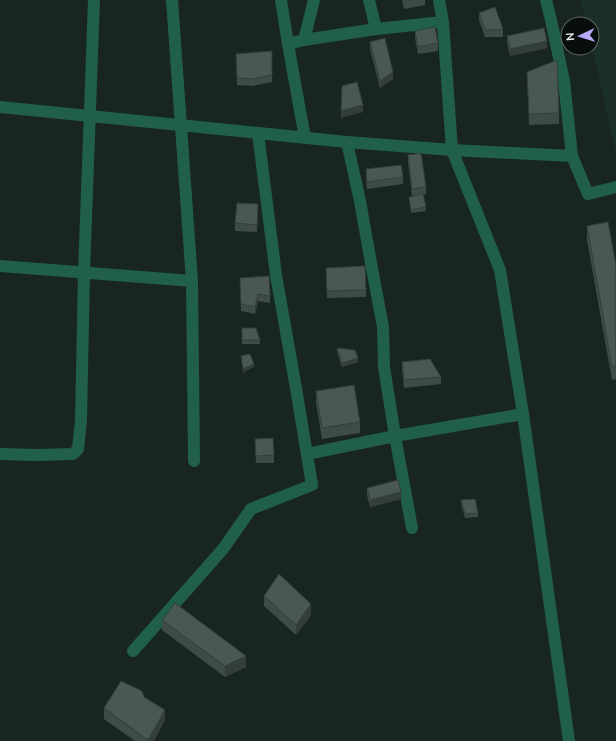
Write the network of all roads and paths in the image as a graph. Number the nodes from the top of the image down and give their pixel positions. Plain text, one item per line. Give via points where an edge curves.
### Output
1 (94, 0) edge
2 (172, 0) edge
3 (281, 0) edge
4 (314, 0) edge
5 (369, 0) edge
6 (439, 0) edge
7 (546, 0) edge
8 (443, 22) junction
9 (376, 29) junction
10 (304, 40) junction
11 (288, 44) junction
12 (0, 107) edge
13 (90, 116) junction
14 (181, 125) junction
15 (258, 133) junction
16 (305, 138) junction
17 (347, 142) junction
18 (452, 150) junction
19 (572, 156) junction
20 (616, 187) edge
21 (0, 266) edge
22 (84, 273) junction
23 (192, 281) junction
24 (523, 414) junction
25 (394, 436) junction
26 (0, 454) edge
27 (307, 454) junction
28 (194, 461) dead end
29 (412, 528) dead end
30 (133, 651) dead end
31 (569, 741) edge

1 - 13 street
2 - 14 street
3 - 11 street
4 - 10 street
5 - 9 street
6 - 8 street
7 - 19 street via 564,81
8 - 9 street
8 - 18 street
9 - 10 street
10 - 11 street
11 - 16 street
12 - 13 street
13 - 14 street
13 - 22 street
14 - 15 street
14 - 23 street
15 - 16 street
15 - 27 street via 276,276
16 - 17 street
17 - 18 street
17 - 25 street via 383,327 384,367
18 - 19 street
18 - 24 street via 500,270
19 - 20 street via 588,194
21 - 22 street
22 - 23 street
22 - 26 street via 81,420 78,449 73,454
23 - 28 street
24 - 25 street
24 - 31 street
25 - 27 street
25 - 29 street
27 - 30 street via 312,485 251,509 223,549

